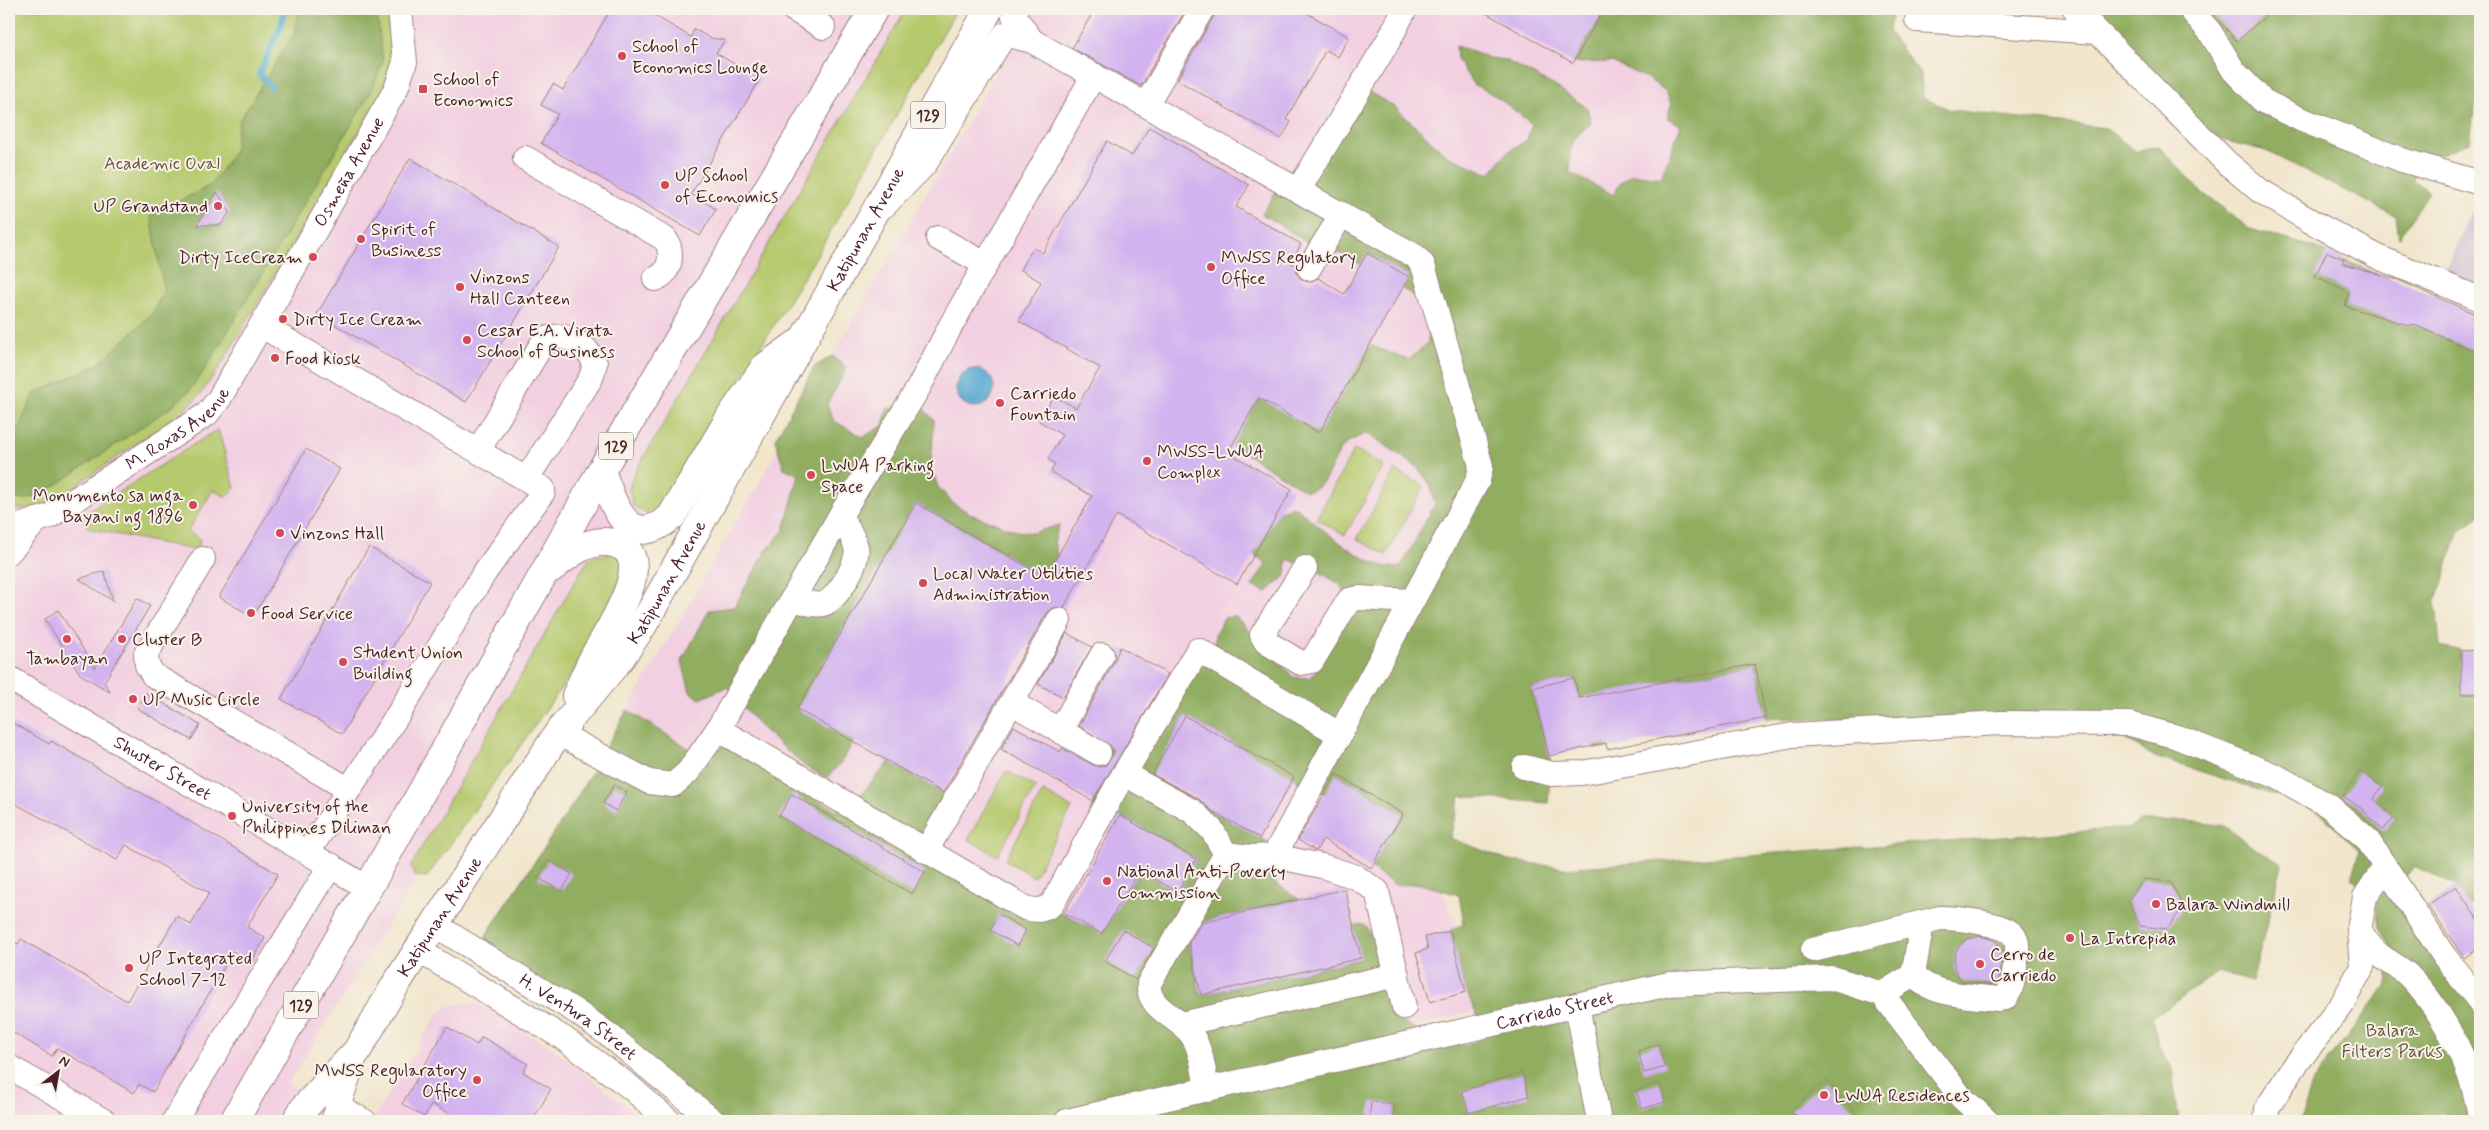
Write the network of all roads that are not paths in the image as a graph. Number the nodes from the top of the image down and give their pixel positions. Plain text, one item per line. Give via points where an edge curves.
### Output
1 (400, 9) edge
2 (793, 9) edge
3 (874, 9) edge
4 (989, 9) edge
5 (1016, 9) edge
6 (1202, 9) edge
7 (1405, 9) edge
8 (2074, 9) edge
9 (2190, 9) edge
10 (1916, 20) dead end
11 (823, 27) dead end
12 (2097, 32) junction
13 (1032, 41) junction
14 (1094, 75) junction
15 (1146, 106) junction
16 (525, 158) dead end
17 (2480, 183) edge
18 (1299, 189) junction
19 (1342, 214) junction
20 (868, 222) junction
21 (938, 238) dead end
22 (985, 264) junction
23 (1310, 268) dead end
24 (655, 279) dead end
25 (2480, 299) edge
26 (262, 326) junction
27 (803, 340) junction
28 (478, 451) junction
29 (601, 471) junction
30 (527, 478) junction
31 (840, 516) junction
32 (37, 520) junction
33 (9, 527) edge
34 (9, 552) edge
35 (203, 559) dead end
36 (1305, 568) dead end
37 (544, 575) junction
38 (792, 599) junction
39 (1412, 601) junction
40 (1059, 620) dead end
41 (1102, 655) dead end
42 (9, 678) edge
43 (1012, 703) junction
44 (561, 729) junction
45 (718, 730) junction
46 (1060, 731) junction
47 (1339, 734) junction
48 (1099, 753) dead end
49 (1524, 767) dead end
50 (1124, 774) junction
51 (348, 789) junction
52 (308, 852) junction
53 (926, 852) junction
54 (1226, 854) junction
55 (1274, 856) junction
56 (330, 865) junction
57 (2385, 867) junction
58 (368, 888) junction
59 (1922, 924) junction
60 (435, 925) junction
61 (2360, 930) junction
62 (418, 950) junction
63 (1813, 950) dead end
64 (1397, 975) junction
65 (1913, 975) junction
66 (1882, 994) junction
67 (2480, 1002) edge
68 (1576, 1006) junction
69 (1404, 1007) dead end
70 (1182, 1024) junction
71 (357, 1051) junction
72 (9, 1067) edge
73 (1207, 1090) junction
74 (335, 1114) edge
75 (104, 1121) edge
76 (174, 1121) edge
77 (234, 1121) edge
78 (296, 1121) edge
79 (364, 1121) edge
80 (669, 1121) edge
81 (713, 1121) edge
82 (1067, 1121) edge
83 (1599, 1121) edge
84 (1987, 1121) edge
85 (2266, 1121) edge
86 (2480, 1121) edge

1 - 26 street, Osmeña Avenue via 405,62 400,82
2 - 11 street
3 - 29 main road, 129
4 - 20 main road, Katipunan Avenue / 129
5 - 13 street via 1014,16
6 - 15 street
7 - 18 street
8 - 12 street
9 - 17 street via 2210,32 2234,71 2263,101 2402,160
10 - 12 street
12 - 25 street via 2226,162 2259,190 2380,258
13 - 14 street
13 - 20 street via 1005,34 925,164
14 - 15 street
14 - 22 street
15 - 18 street
16 - 24 street via 665,239 670,250 667,270
18 - 19 street
19 - 23 street
19 - 39 street via 1415,256 1423,265 1481,466 1478,480
20 - 27 main road, Katipunan Avenue / 129
21 - 22 street
22 - 31 street via 919,386
26 - 28 street
26 - 32 street, M. Roxas Avenue via 225,390 207,414 64,507
27 - 29 main road via 765,366 671,517 658,528 635,529 622,521
27 - 44 main road, Katipunan Avenue / 129 via 643,626 620,660
28 - 30 street
28 - 30 street via 545,339 556,335 568,337 588,350 595,363 591,378
29 - 37 main road, 129
30 - 51 street via 541,486 543,492 485,572
31 - 38 street
31 - 38 street via 857,547 856,559 846,580 831,601 820,604
32 - 33 street, M. Roxas Avenue
32 - 34 street
35 - 51 street via 146,654 147,665 153,675
36 - 39 street via 1262,635 1266,642 1301,663 1312,661 1349,600
37 - 44 main road via 582,546 595,542 623,548 632,564 630,586 622,605 594,656
37 - 58 main road, 129
38 - 45 street
39 - 47 street
40 - 43 street
41 - 46 street
42 - 52 street, Shuster Street
43 - 46 street
43 - 53 street
44 - 45 street via 649,782 673,785 688,772
44 - 60 main road, Katipunan Avenue / 129
45 - 53 street
46 - 48 street
47 - 50 street via 1198,650
47 - 55 street
49 - 57 street via 1552,774 1582,773 1793,735 2001,723 2130,724 2177,737 2276,776 2329,806 2367,839
50 - 53 street via 1057,896 1045,910 1026,908
50 - 54 street via 1192,811 1212,830
51 - 52 street
52 - 56 street, Shuster Street
54 - 55 street
54 - 70 street via 1149,983 1151,1000
55 - 64 street via 1356,877 1377,891
56 - 58 street, Shuster Street
56 - 76 street
57 - 61 street via 2365,897
57 - 67 street via 2444,956
58 - 77 main road, 129
59 - 63 street
59 - 65 street
59 - 65 street via 1940,918 1956,918 2002,928 2013,934 2018,946 2011,991 2005,998 1997,999 1934,990
60 - 62 main road, Katipunan Avenue / 129
60 - 81 street, H. Ventura Street via 575,1011 622,1045
61 - 85 street via 2362,967 2342,1004 2267,1108
61 - 86 street via 2374,950 2407,974 2428,999 2456,1046 2478,1104
62 - 71 main road, Katipunan Avenue / 129
62 - 80 street, H. Ventura Street via 563,1038 630,1087
64 - 69 street
64 - 70 street
65 - 66 street
66 - 68 street, Carriedo Street via 1832,978 1753,979 1670,984
66 - 84 street via 1961,1097
68 - 73 street, Carriedo Street
68 - 83 street
70 - 73 street via 1193,1036
71 - 74 street
71 - 78 main road, Katipunan Avenue / 129
72 - 75 street
73 - 82 street, Carriedo Street
74 - 79 street

